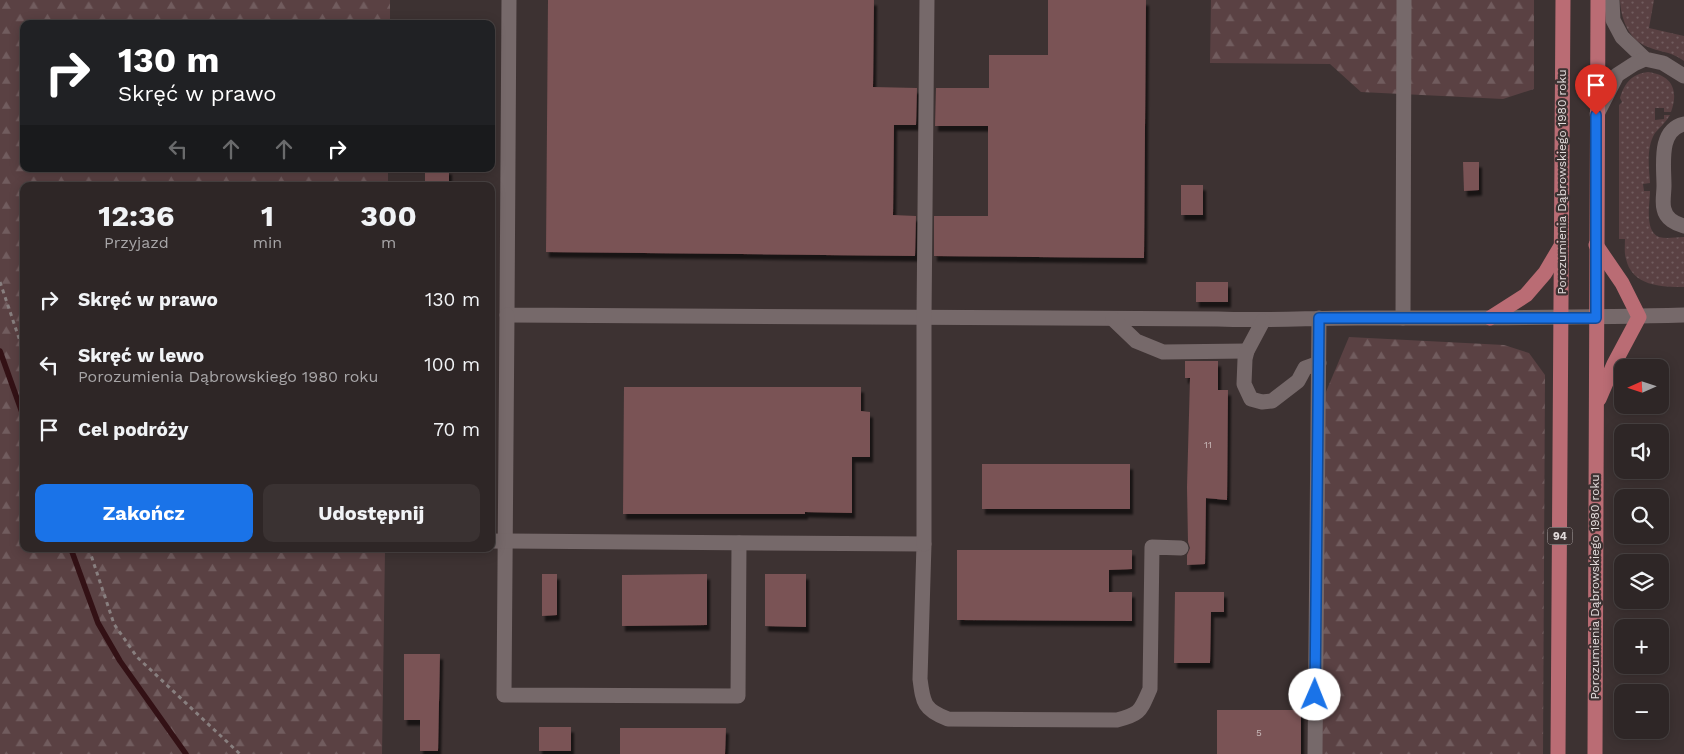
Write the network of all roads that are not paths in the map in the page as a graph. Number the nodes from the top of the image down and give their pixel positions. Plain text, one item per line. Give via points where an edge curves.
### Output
1 (509, 0) edge
2 (927, 0) edge
3 (1404, 0) edge
4 (1563, 0) edge
5 (1598, 0) edge
6 (1612, 0) edge
7 (1645, 59) junction
8 (1684, 76) edge
9 (1596, 115) junction
10 (1684, 124) edge
11 (1684, 226) edge
12 (1562, 244) junction
13 (1596, 245) junction
14 (507, 315) junction
15 (1684, 315) edge
16 (1639, 316) junction
17 (924, 318) junction
18 (1319, 318) junction
19 (1403, 318) junction
20 (1490, 318) junction
21 (1561, 318) junction
22 (1596, 318) junction
23 (1113, 319) junction
24 (1264, 321) junction
25 (1247, 351) junction
26 (1319, 363) junction
27 (1596, 404) junction
28 (498, 541) edge
29 (739, 543) junction
30 (924, 544) junction
31 (1181, 548) dead end
32 (1315, 754) edge
33 (1558, 754) edge
34 (1595, 754) edge

1 - 14 street
2 - 17 street
3 - 19 street
4 - 12 main road, Porozumienia Dąbrowskiego 1980 roku / 94
5 - 9 main road, Porozumienia Dąbrowskiego 1980 roku
6 - 7 street via 1613,20 1622,38
7 - 8 street via 1663,63
7 - 9 street via 1617,75
9 - 13 main road, Porozumienia Dąbrowskiego 1980 roku
10 - 11 street via 1676,126 1664,147 1664,210 1674,223
12 - 20 main road via 1545,273 1526,295
12 - 21 main road, Porozumienia Dąbrowskiego 1980 roku / 94
13 - 16 main road via 1622,283
13 - 22 main road, Porozumienia Dąbrowskiego 1980 roku
14 - 17 street
14 - 28 street
15 - 16 street
16 - 22 street
16 - 27 main road
17 - 23 street
17 - 30 street
18 - 19 street
18 - 24 street
18 - 26 street
19 - 20 street
20 - 21 street
21 - 22 street
21 - 33 main road, Porozumienia Dąbrowskiego 1980 roku / 94
22 - 27 main road, Porozumienia Dąbrowskiego 1980 roku
23 - 24 street
23 - 25 street via 1136,342 1163,352
24 - 25 street
25 - 26 street via 1244,384 1251,399 1262,402 1272,401 1284,393 1298,381 1305,368
26 - 32 street
27 - 34 main road, Porozumienia Dąbrowskiego 1980 roku
28 - 29 street
28 - 29 street via 504,695 738,696
29 - 30 street
30 - 31 street via 920,679 923,700 933,714 948,719 1117,720 1134,716 1150,690 1152,548

